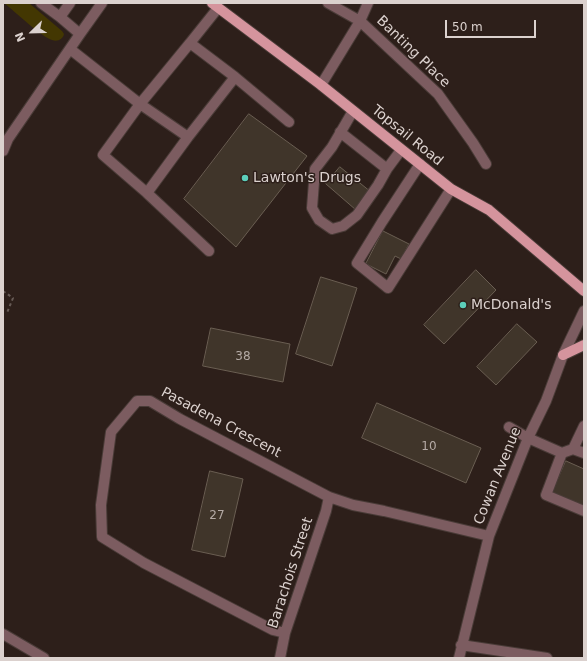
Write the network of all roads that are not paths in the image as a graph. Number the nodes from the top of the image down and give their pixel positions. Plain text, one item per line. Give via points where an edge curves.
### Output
1 (41, 3) edge
2 (70, 3) edge
3 (102, 3) edge
4 (328, 3) edge
5 (368, 3) edge
6 (215, 5) edge
7 (60, 17) junction
8 (360, 21) junction
9 (80, 34) junction
10 (190, 42) junction
11 (70, 49) junction
12 (235, 77) junction
13 (321, 85) junction
14 (140, 104) junction
15 (353, 110) junction
16 (289, 122) dead end
17 (340, 132) junction
18 (188, 137) junction
19 (3, 148) edge
20 (401, 150) junction
21 (3, 151) edge
22 (420, 164) junction
23 (486, 164) dead end
24 (387, 169) junction
25 (451, 189) junction
26 (147, 193) junction
27 (209, 251) dead end
28 (584, 291) edge
29 (584, 311) edge
30 (584, 345) edge
31 (563, 354) junction
32 (584, 426) edge
33 (509, 427) dead end
34 (528, 438) junction
35 (573, 449) junction
36 (562, 453) junction
37 (584, 453) edge
38 (329, 497) junction
39 (584, 511) edge
40 (489, 536) junction
41 (285, 633) junction
42 (3, 634) edge
43 (461, 645) junction
44 (42, 657) edge
45 (280, 658) edge
46 (459, 658) edge
47 (547, 658) edge

1 - 7 street
2 - 7 street
3 - 9 street
4 - 8 street, Banting Place
5 - 8 street
6 - 10 street
6 - 13 main road, Topsail Road
7 - 9 street
8 - 13 street
8 - 23 street, Banting Place via 438,94
9 - 11 street
10 - 12 street
10 - 14 street
11 - 14 street
11 - 19 street
12 - 16 street
12 - 18 street
13 - 15 main road, Topsail Road
14 - 18 street
14 - 26 street via 103,155
15 - 17 street
15 - 20 main road, Topsail Road
17 - 24 street
17 - 24 street via 315,169 312,208 319,220 332,229 343,226 357,215
18 - 26 street
19 - 21 street
20 - 22 main road, Topsail Road
20 - 24 street
22 - 25 main road, Topsail Road
22 - 25 street via 358,263 388,288
25 - 28 main road, Topsail Road via 489,210
26 - 27 street
29 - 31 street, Cowan Avenue
30 - 31 main road
31 - 34 street, Cowan Avenue via 546,401
32 - 35 street
33 - 34 street
34 - 36 street
34 - 40 street, Cowan Avenue
35 - 36 street
35 - 37 street
36 - 39 street via 546,495
38 - 40 street, Pasadena Crescent via 353,505 384,510
38 - 41 street, Barachois Street
38 - 41 street, Pasadena Crescent via 150,401 137,401 111,432 101,505 102,537 144,563 273,630
40 - 43 street, Cowan Avenue
41 - 45 street, Barachois Street
42 - 44 street
43 - 46 street, Cowan Avenue
43 - 47 street

